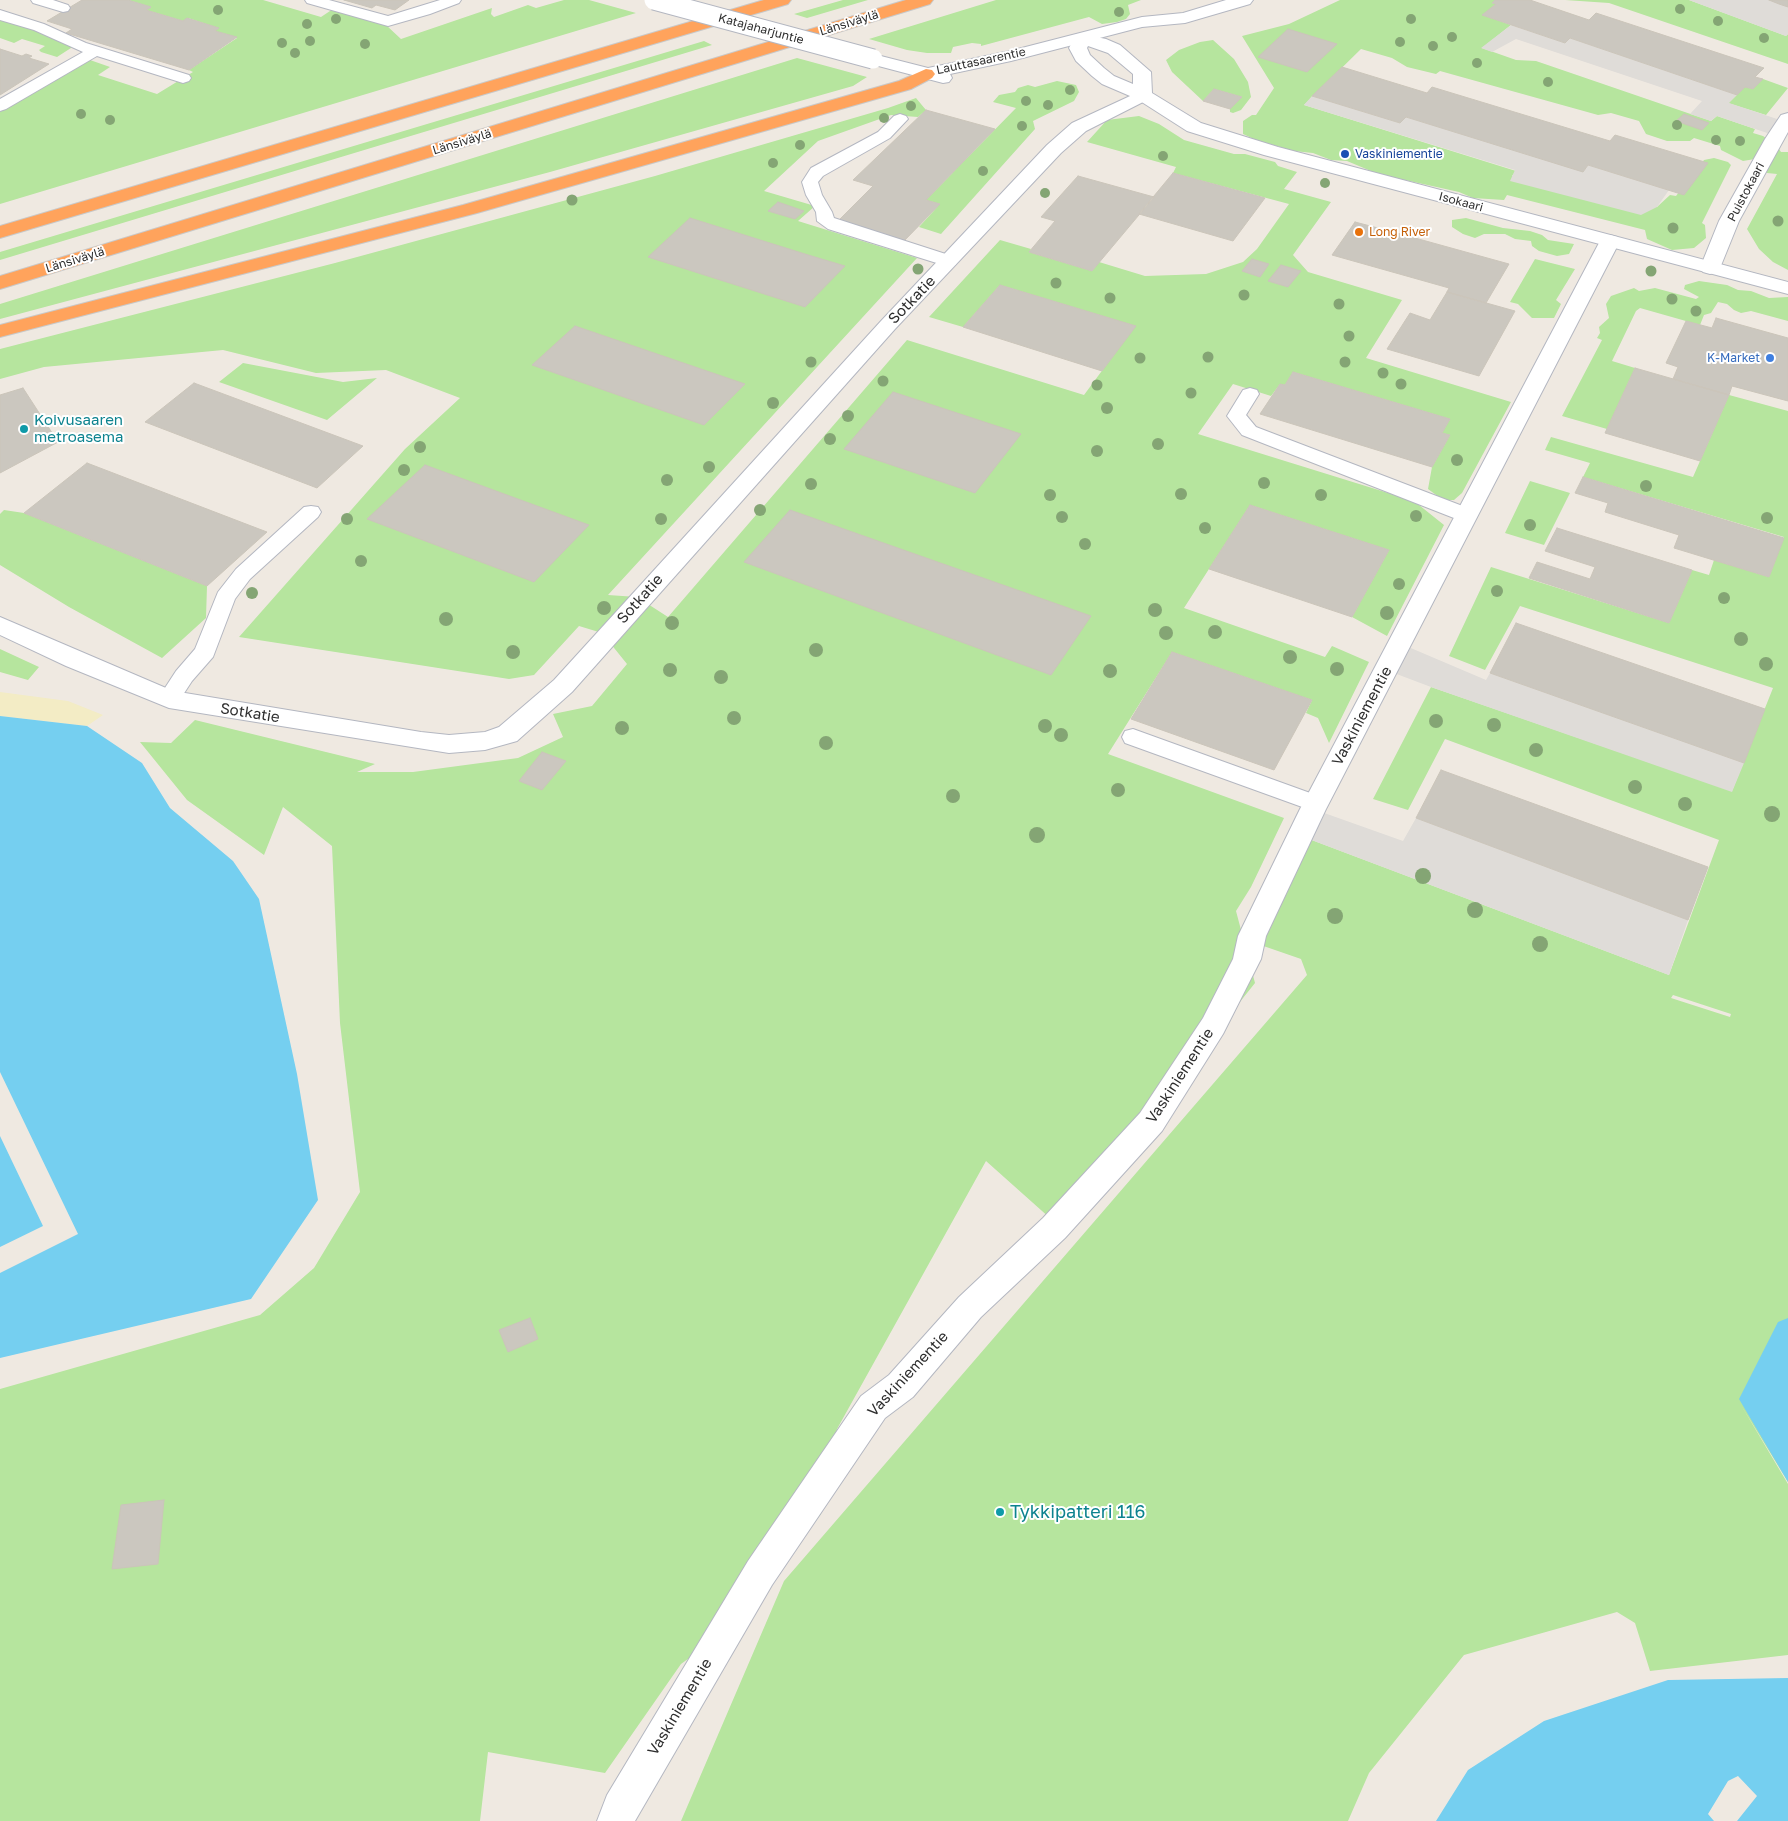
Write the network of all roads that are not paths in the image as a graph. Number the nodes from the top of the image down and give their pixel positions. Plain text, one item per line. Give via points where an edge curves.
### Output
1 (38, 0) edge
2 (312, 0) edge
3 (454, 0) edge
4 (654, 0) edge
5 (924, 0) edge
6 (1244, 0) edge
7 (777, 1) edge
8 (63, 8) dead end
9 (0, 15) edge
10 (1185, 18) junction
11 (1082, 38) junction
12 (1155, 38) dead end
13 (1122, 47) junction
14 (95, 51) junction
15 (1082, 57) junction
16 (1063, 62) dead end
17 (926, 74) junction
18 (183, 78) dead end
19 (986, 79) dead end
20 (1143, 95) junction
21 (0, 106) edge
22 (1788, 119) edge
23 (900, 120) dead end
24 (0, 232) edge
25 (1610, 241) junction
26 (949, 261) junction
27 (1710, 268) junction
28 (0, 283) edge
29 (1788, 288) edge
30 (0, 331) edge
31 (1250, 394) dead end
32 (311, 512) dead end
33 (1466, 515) junction
34 (0, 625) edge
35 (170, 699) junction
36 (1133, 737) dead end
37 (1316, 804) junction
38 (616, 1821) edge

1 - 8 lane
2 - 3 lane via 388,21
4 - 17 street, Katajaharjuntie, bridge
5 - 28 highway, Länsiväylä
6 - 10 street, Lauttasaarentie
7 - 24 highway
9 - 14 lane via 39,27
10 - 11 street, Lauttasaarentie via 1142,22
10 - 12 street, Lauttasaarentie
11 - 13 street
11 - 15 street via 1078,48
11 - 17 street, Lauttasaarentie
13 - 15 street
13 - 20 street via 1142,72
14 - 18 lane
14 - 21 lane
15 - 16 street
15 - 20 street, Isokaari via 1108,80
17 - 19 street, Lauttasaarentie via 950,80
17 - 30 highway via 905,85 470,209
20 - 25 street, Isokaari via 1194,127 1248,145
20 - 26 street, Sotkatie via 1079,127 1054,149
22 - 27 street, Puistokaari via 1729,221
23 - 26 lane via 884,135 817,172 810,182 814,195 826,220 834,225
25 - 27 street, Isokaari
25 - 33 street, Vaskiniementie
26 - 35 street, Sotkatie via 562,686 508,734 476,742 449,744
27 - 29 street, Isokaari
31 - 33 lane via 1236,416 1249,431
32 - 35 lane via 243,574 225,597 205,652 184,676
33 - 37 street, Vaskiniementie
34 - 35 street, Sotkatie
36 - 37 lane
37 - 38 street, Vaskiniementie via 1252,936 1246,959 1213,1026 1151,1122 1054,1228 970,1306 901,1386 873,1407 760,1573 620,1808

